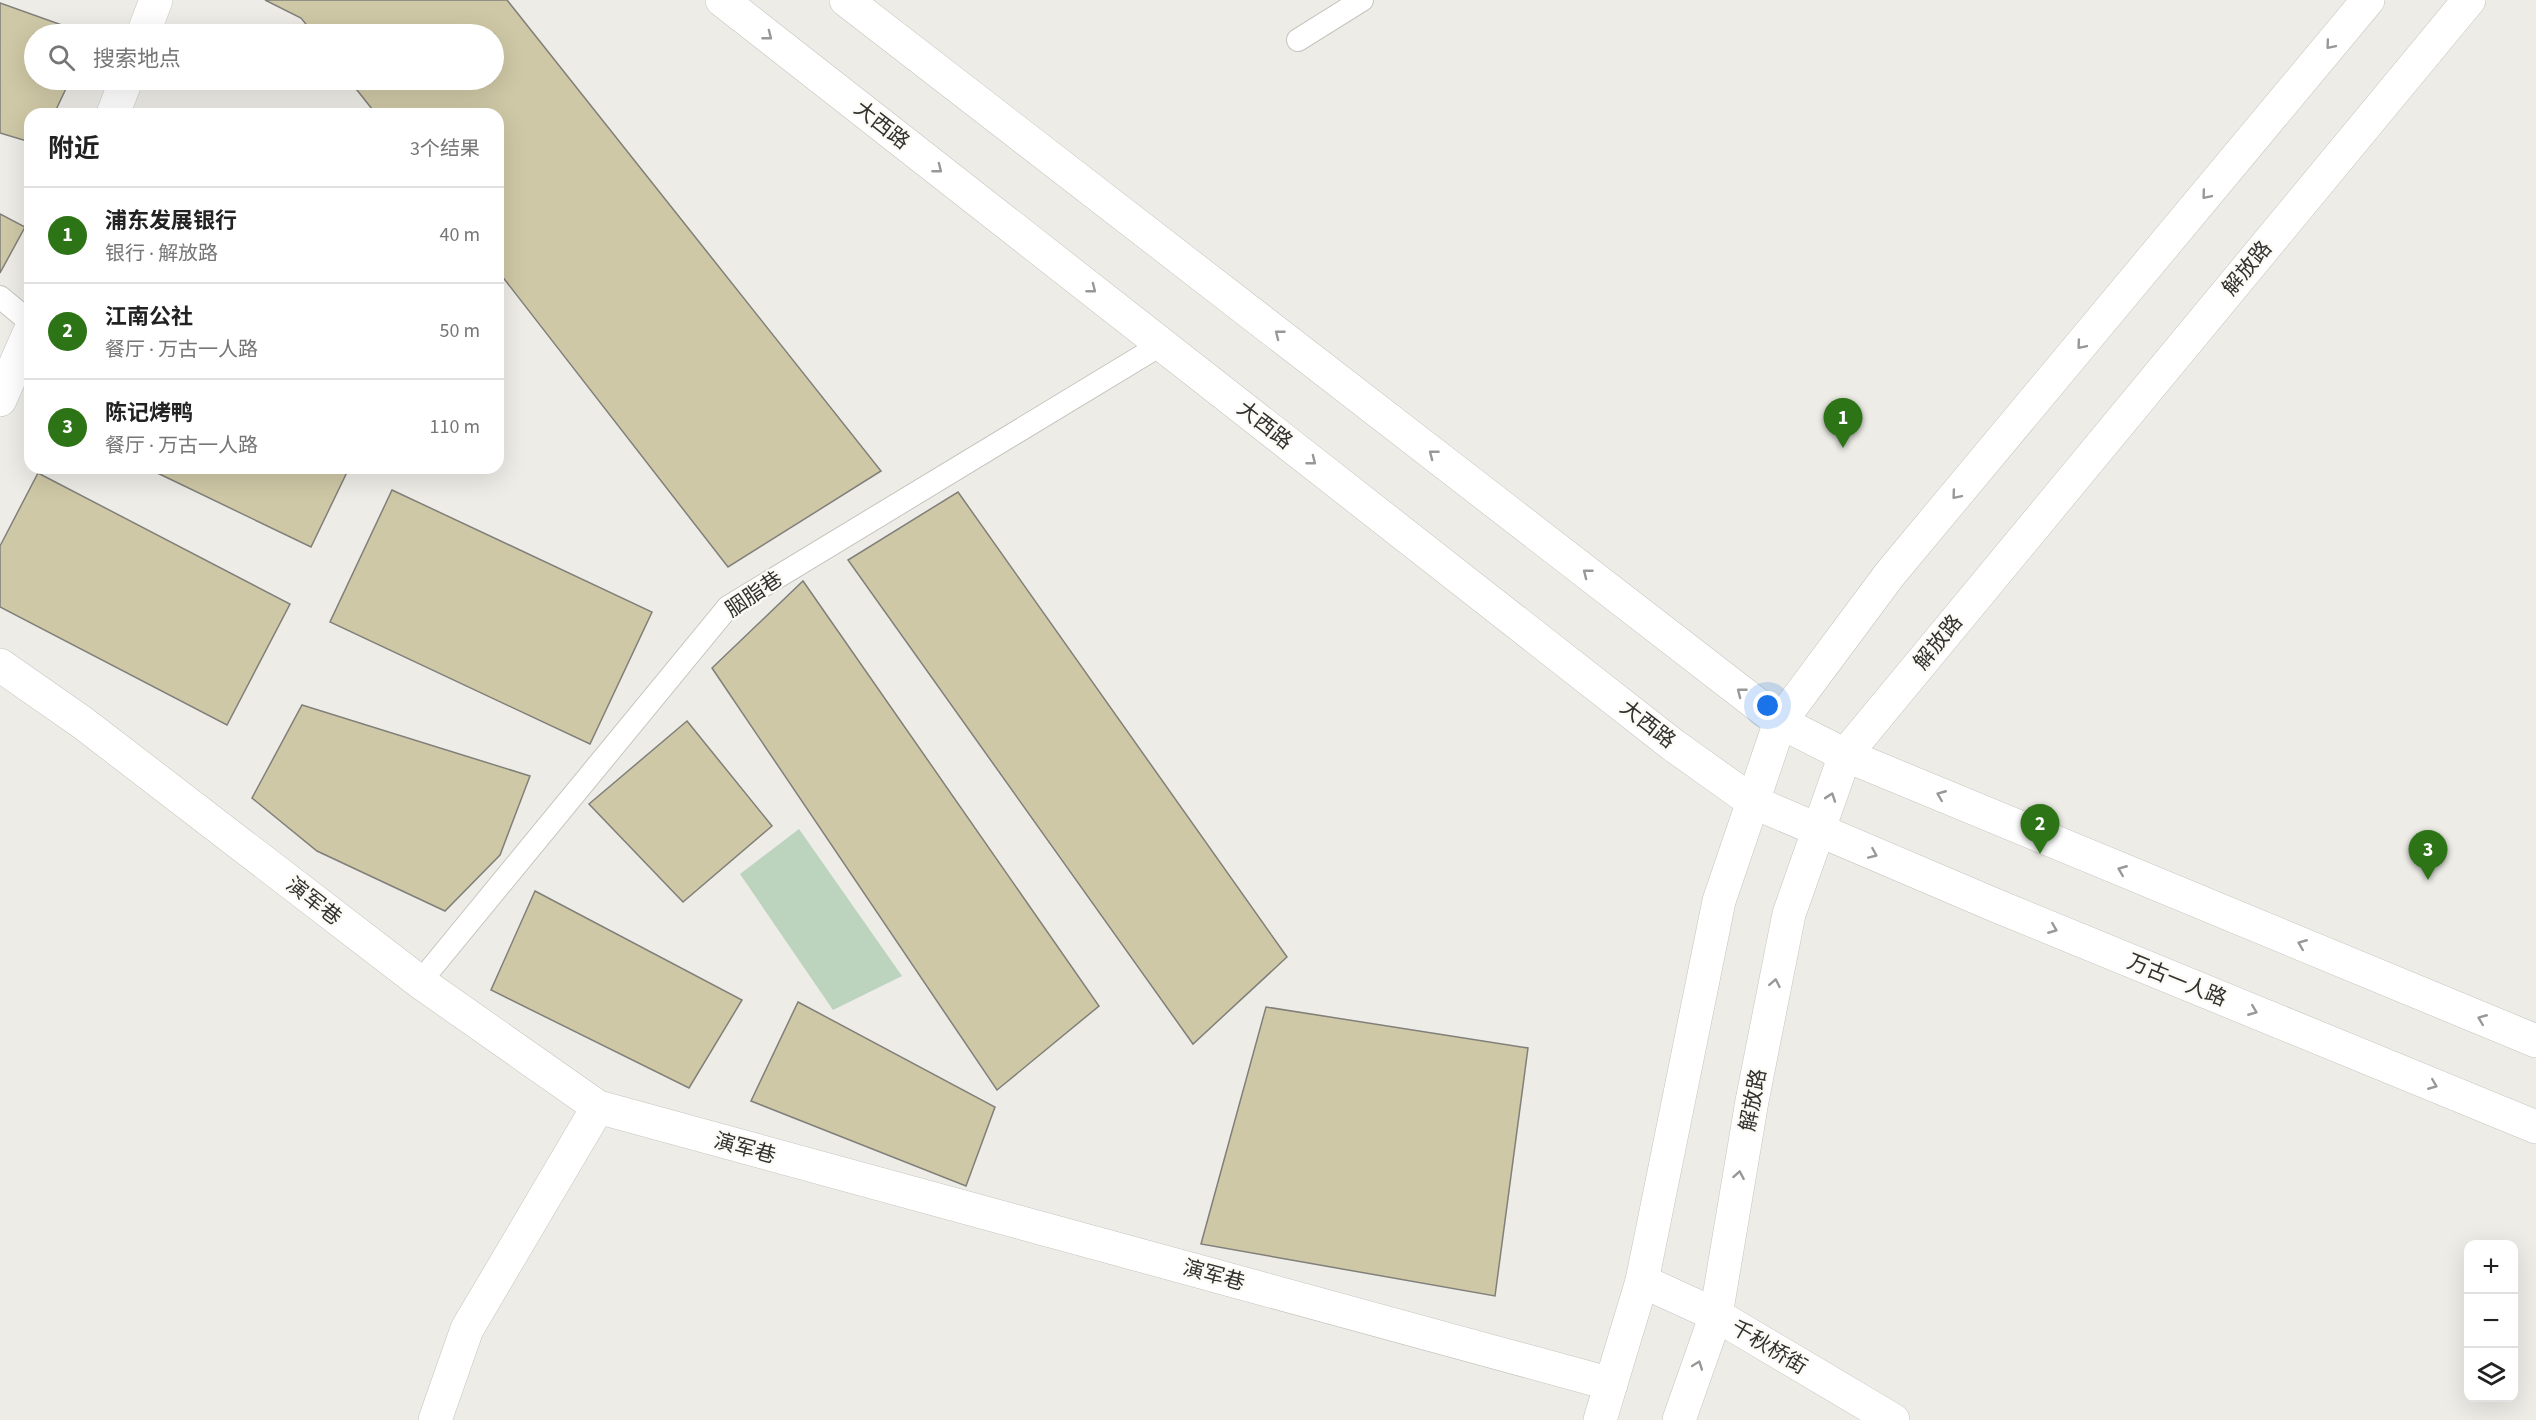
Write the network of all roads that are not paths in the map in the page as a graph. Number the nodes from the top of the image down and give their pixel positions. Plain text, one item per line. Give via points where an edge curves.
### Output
1 (156, 0) edge
2 (722, 0) edge
3 (846, 0) edge
4 (1362, 0) edge
5 (2368, 0) edge
6 (2469, 0) edge
7 (147, 24) edge
8 (1298, 40) dead end
9 (122, 90) edge
10 (114, 108) edge
11 (0, 297) edge
12 (24, 317) edge
13 (1162, 344) junction
14 (24, 345) edge
15 (0, 400) edge
16 (0, 665) edge
17 (1780, 722) junction
18 (1845, 755) junction
19 (1753, 802) junction
20 (1819, 831) junction
21 (420, 982) junction
22 (2536, 1041) edge
23 (598, 1107) junction
24 (2536, 1127) edge
25 (1642, 1281) junction
26 (1716, 1315) junction
27 (1611, 1384) junction
28 (435, 1420) edge
29 (1600, 1420) edge
30 (1679, 1420) edge
31 (1893, 1420) edge

1 - 7 street
2 -> 13 street, 大西路
17 -> 3 street
4 - 8 lane
5 -> 17 street via 1890,573
6 - 18 street, 解放路
9 - 10 street
11 - 12 lane
13 -> 19 street, 大西路 via 1664,738
13 - 21 lane, 胭脂巷 via 728,607
14 - 15 street
16 - 21 street, 演军巷 via 83,723
17 - 18 street
17 - 19 street
20 -> 18 street, 解放路
22 -> 18 street
19 - 20 street, 大西路
19 - 25 street via 1719,901
20 -> 24 street, 万古一人路
26 -> 20 street, 解放路 via 1752,1101 1790,914
21 - 23 street, 演军巷
23 - 27 street, 演军巷
23 - 28 street via 467,1329
25 - 26 street, 千秋桥街
25 - 27 street
30 -> 26 street, 解放路
26 - 31 street, 千秋桥街
27 - 29 street

